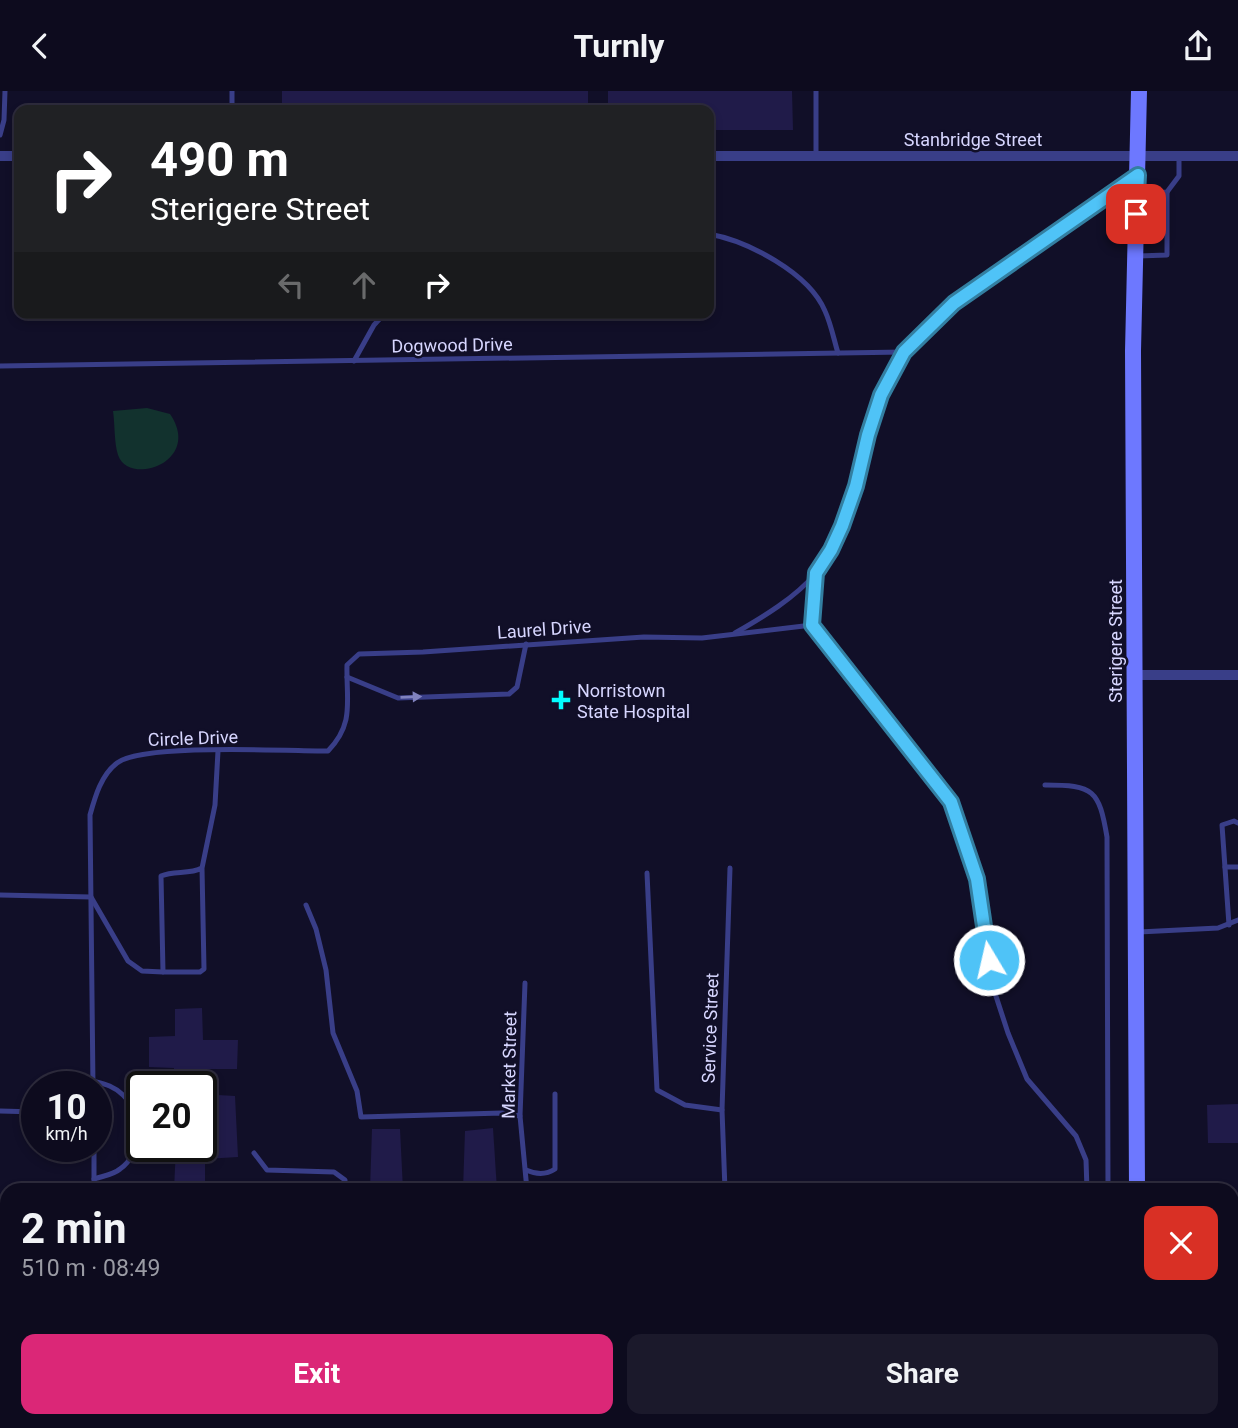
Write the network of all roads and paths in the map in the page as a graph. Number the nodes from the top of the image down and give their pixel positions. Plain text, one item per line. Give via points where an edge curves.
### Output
1 (5, 91) edge
2 (816, 91) edge
3 (1139, 91) edge
4 (0, 135) edge
5 (714, 156) edge
6 (816, 156) junction
7 (1238, 156) edge
8 (1139, 157) junction
9 (1179, 157) junction
10 (1138, 175) junction
11 (1167, 192) junction
12 (1137, 194) junction
13 (714, 236) edge
14 (1136, 256) junction
15 (380, 319) edge
16 (904, 352) junction
17 (838, 353) junction
18 (354, 361) junction
19 (0, 366) edge
20 (816, 573) junction
21 (812, 625) junction
22 (731, 635) junction
23 (526, 644) junction
24 (1134, 675) junction
25 (1238, 675) edge
26 (346, 677) junction
27 (218, 751) junction
28 (1045, 785) dead end
29 (1238, 823) edge
30 (1225, 867) junction
31 (1238, 867) edge
32 (202, 868) junction
33 (730, 868) dead end
34 (647, 873) dead end
35 (0, 895) edge
36 (91, 897) junction
37 (306, 905) dead end
38 (1238, 920) edge
39 (1229, 925) junction
40 (1136, 932) junction
41 (163, 972) junction
42 (525, 983) dead end
43 (93, 1071) edge
44 (112, 1086) edge
45 (555, 1094) dead end
46 (722, 1110) junction
47 (0, 1111) edge
48 (21, 1112) edge
49 (520, 1116) junction
50 (254, 1153) dead end
51 (94, 1162) edge
52 (526, 1170) junction
53 (94, 1179) junction
54 (94, 1183) edge
55 (345, 1183) edge
56 (527, 1183) edge
57 (725, 1183) edge
58 (1087, 1183) edge
59 (1108, 1183) edge
60 (1137, 1183) edge

1 - 4 lane
2 - 6 lane
3 - 8 street, Sterigere Street
5 - 6 street, Stanbridge Street
6 - 8 street, Stanbridge Street
7 - 9 street, Stanbridge Street
8 - 9 street, Stanbridge Street
8 - 10 street, Sterigere Street
9 - 11 lane via 1179,176
10 - 12 street, Sterigere Street
10 - 16 lane, Laurel Drive via 954,303
11 - 12 lane
11 - 14 lane via 1167,255
12 - 14 street, Sterigere Street
13 - 17 lane via 778,261 811,289 825,309
14 - 24 street, Sterigere Street
15 - 18 lane
16 - 17 lane, Dogwood Drive
16 - 20 lane, Laurel Drive via 881,395 842,526
17 - 18 lane, Dogwood Drive
18 - 19 lane, Dogwood Drive
20 - 21 lane, Laurel Drive
20 - 22 lane, Laurel Drive via 758,621
21 - 22 lane, Laurel Drive
21 - 58 lane via 951,802 977,879 993,987 1009,1033 1027,1079 1076,1136 1086,1160
22 - 23 lane, Laurel Drive
23 - 26 lane, Laurel Drive via 359,654 347,666
26 -> 23 lane via 398,698 509,694 517,687
24 - 25 street
24 - 40 street, Sterigere Street
26 - 27 lane, Circle Drive via 347,721 328,751
27 - 32 lane via 215,805
27 - 36 lane, Circle Drive via 138,753 117,763 96,794 90,815
28 - 59 lane via 1068,785 1094,795 1102,807 1107,837
29 - 30 lane via 1222,825
30 - 31 lane
30 - 39 lane
32 - 41 lane via 161,876
32 - 41 lane via 204,969
33 - 46 lane, Service Street
34 - 46 lane via 657,1090 685,1105
35 - 36 lane
36 - 41 lane via 128,961 142,971
36 - 43 lane, Circle Drive
37 - 49 lane via 326,970 333,1033 357,1091 361,1117
38 - 39 lane
39 - 40 lane
40 - 60 street, Sterigere Street
42 - 49 lane, Market Street
44 - 53 lane via 134,1112 138,1133 133,1154 123,1168
45 - 52 lane via 555,1168 534,1174
46 - 57 lane, Service Street
47 - 48 lane
49 - 52 lane, Market Street
50 - 55 lane via 267,1170 334,1172
51 - 53 lane
52 - 56 lane, Market Street
53 - 54 lane

